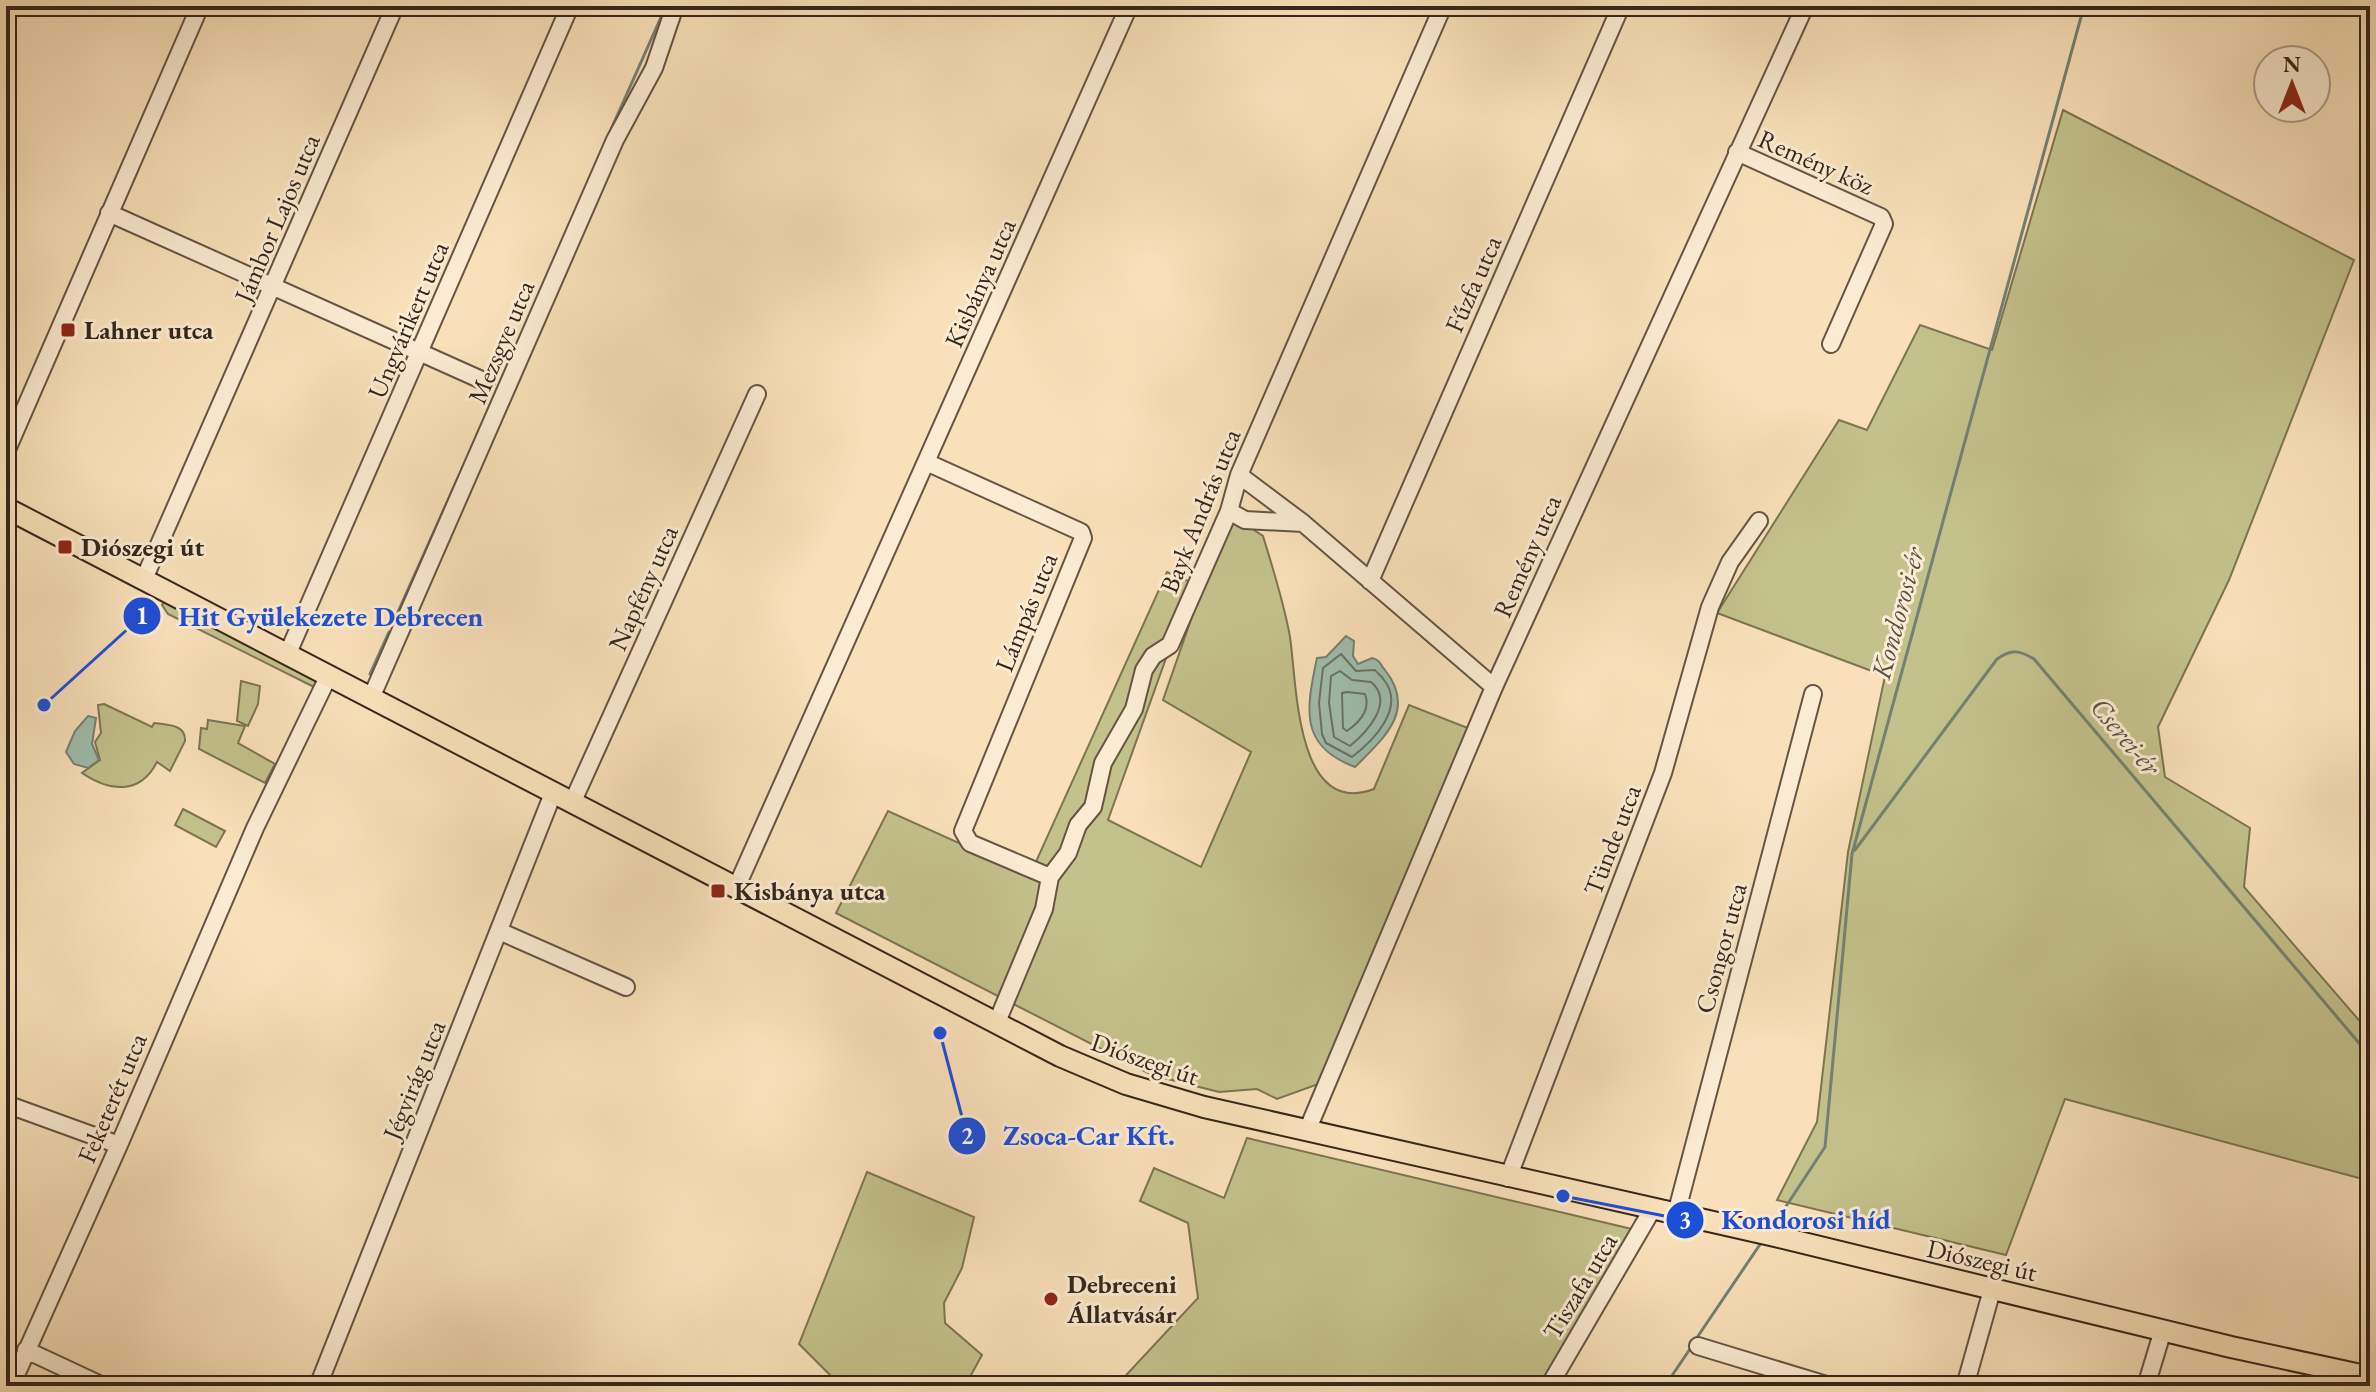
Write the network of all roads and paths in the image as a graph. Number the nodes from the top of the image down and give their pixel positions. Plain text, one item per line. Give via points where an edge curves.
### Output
1 (200, 6) edge
2 (395, 6) edge
3 (570, 6) edge
4 (675, 6) edge
5 (1129, 6) edge
6 (1443, 6) edge
7 (1621, 6) edge
8 (1805, 6) edge
9 (1737, 152) junction
10 (109, 213) junction
11 (273, 287) junction
12 (1831, 344) dead end
13 (420, 352) junction
14 (486, 382) dead end
15 (757, 394) dead end
16 (6, 452) edge
17 (926, 462) junction
18 (1239, 475) junction
19 (6, 508) edge
20 (1229, 511) junction
21 (1759, 521) dead end
22 (1303, 523) junction
23 (144, 579) junction
24 (1370, 581) junction
25 (288, 653) junction
26 (329, 675) junction
27 (1494, 687) junction
28 (1813, 694) dead end
29 (371, 698) junction
30 (554, 791) junction
31 (573, 801) junction
32 (1050, 877) junction
33 (737, 886) junction
34 (499, 931) junction
35 (626, 987) dead end
36 (997, 1022) junction
37 (6, 1104) edge
38 (1307, 1131) junction
39 (119, 1145) junction
40 (1508, 1178) junction
41 (1652, 1210) junction
42 (1676, 1214) junction
43 (1992, 1290) junction
44 (2163, 1330) junction
45 (1698, 1346) dead end
46 (26, 1350) junction
47 (2370, 1377) edge
48 (11, 1386) edge
49 (103, 1386) edge
50 (318, 1386) edge
51 (1549, 1386) edge
52 (1830, 1386) edge
53 (1965, 1386) edge
54 (2146, 1386) edge

1 - 10 street
2 - 11 street, Jámbor Lajos utca
3 - 13 street, Ungvárikert utca
4 - 29 street, Mezsgye utca via 654,68 615,140
5 - 17 street, Kisbánya utca
6 - 18 street, Bayk András utca
7 - 24 street, Fűzfa utca
8 - 9 street, Remény utca
9 - 12 street, Remény köz via 1881,217 1884,224
9 - 27 street, Remény utca
10 - 11 street
10 - 16 street
11 - 13 street
11 - 23 street, Jámbor Lajos utca
13 - 14 street
13 - 25 street, Ungvárikert utca
15 - 31 street, Napfény utca
17 - 32 street, Lámpás utca via 1081,532 1083,538 965,824 964,838 970,843
17 - 33 street, Kisbánya utca
18 - 20 street, Bayk András utca
18 - 22 street
19 - 23 main road, Diószegi út
20 - 22 street via 1245,520
20 - 32 street, Bayk András utca via 1170,645 1144,670 1134,709 1103,763 1093,807
21 - 40 street, Tünde utca via 1730,562 1710,607 1663,773
22 - 24 street
23 - 25 main road, Diószegi út
24 - 27 street
25 - 26 main road, Diószegi út
26 - 29 main road, Diószegi út
26 - 39 street, Feketerét utca via 255,828
27 - 38 street, Remény utca
28 - 42 street, Csongor utca
29 - 30 main road, Diószegi út
30 - 31 main road, Diószegi út
30 - 34 street, Jégvirág utca
31 - 33 main road, Diószegi út
32 - 36 street, Bayk András utca via 1044,909
33 - 36 main road, Diószegi út
34 - 35 street
34 - 50 street, Jégvirág utca
36 - 38 main road, Diószegi út via 1126,1084
37 - 39 street
38 - 40 main road, Diószegi út
39 - 46 street, Feketerét utca
40 - 41 main road, Diószegi út
41 - 42 main road, Diószegi út
41 - 51 street, Tiszafa utca
42 - 43 main road, Diószegi út
43 - 44 main road, Diószegi út
43 - 53 street
44 - 47 main road, Diószegi út
44 - 54 street
45 - 52 street
46 - 48 street, Feketerét utca
46 - 49 street

